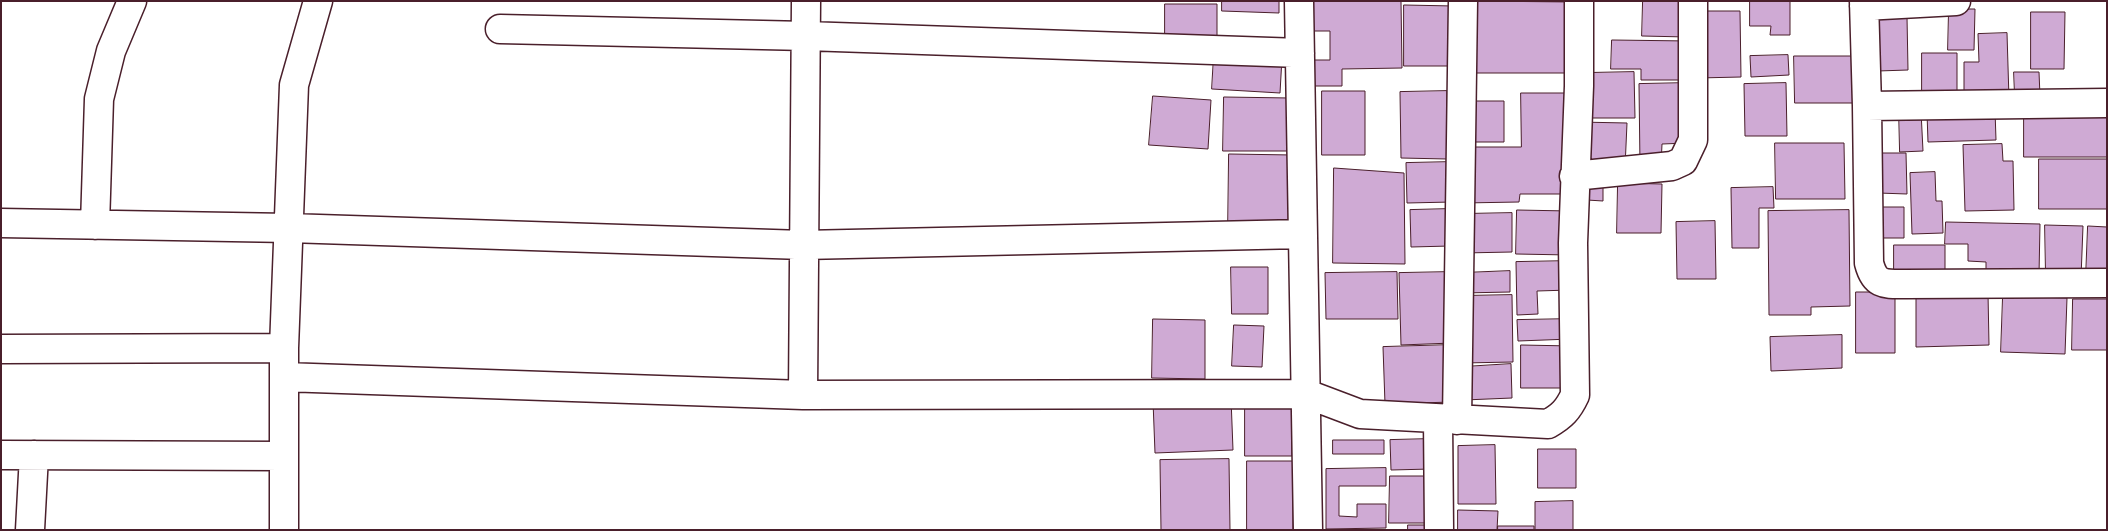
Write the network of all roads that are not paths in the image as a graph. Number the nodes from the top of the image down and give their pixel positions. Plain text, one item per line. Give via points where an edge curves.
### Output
1 (132, 1) edge
2 (318, 1) edge
3 (806, 1) edge
4 (1300, 1) edge
5 (1463, 1) edge
6 (1579, 1) edge
7 (1694, 1) edge
8 (1956, 1) edge
9 (1864, 3) edge
10 (500, 29) dead end
11 (806, 36) junction
12 (1300, 52) junction
13 (2107, 103) edge
14 (1867, 106) junction
15 (1574, 176) junction
16 (1, 223) edge
17 (95, 225) junction
18 (288, 228) junction
19 (1302, 234) junction
20 (803, 245) junction
21 (2107, 283) edge
22 (284, 348) junction
23 (1, 349) edge
24 (284, 377) junction
25 (1307, 394) junction
26 (803, 395) junction
27 (1447, 420) junction
28 (1, 455) edge
29 (34, 455) junction
30 (284, 456) junction
31 (30, 530) edge
32 (284, 530) edge
33 (1308, 530) edge
34 (1439, 530) edge

1 - 17 street via 111,51 99,99
2 - 18 street via 294,85
3 - 11 street
4 - 12 street
5 - 27 street
6 - 15 street
7 - 15 street via 1693,140 1683,161 1672,166
8 - 9 street
9 - 14 street
10 - 11 street
11 - 12 street
11 - 20 street
12 - 19 street
13 - 14 street
14 - 21 street via 1869,263 1878,281 1906,284
15 - 27 street via 1575,395 1569,409 1548,424
16 - 17 street
17 - 18 street
18 - 20 street
18 - 22 street
19 - 20 street
19 - 25 street
20 - 26 street
22 - 23 street
22 - 24 street
24 - 26 street
24 - 30 street
25 - 26 street
25 - 27 street via 1360,414
25 - 33 street
27 - 34 street
28 - 29 street
29 - 30 street
29 - 31 street
30 - 32 street

